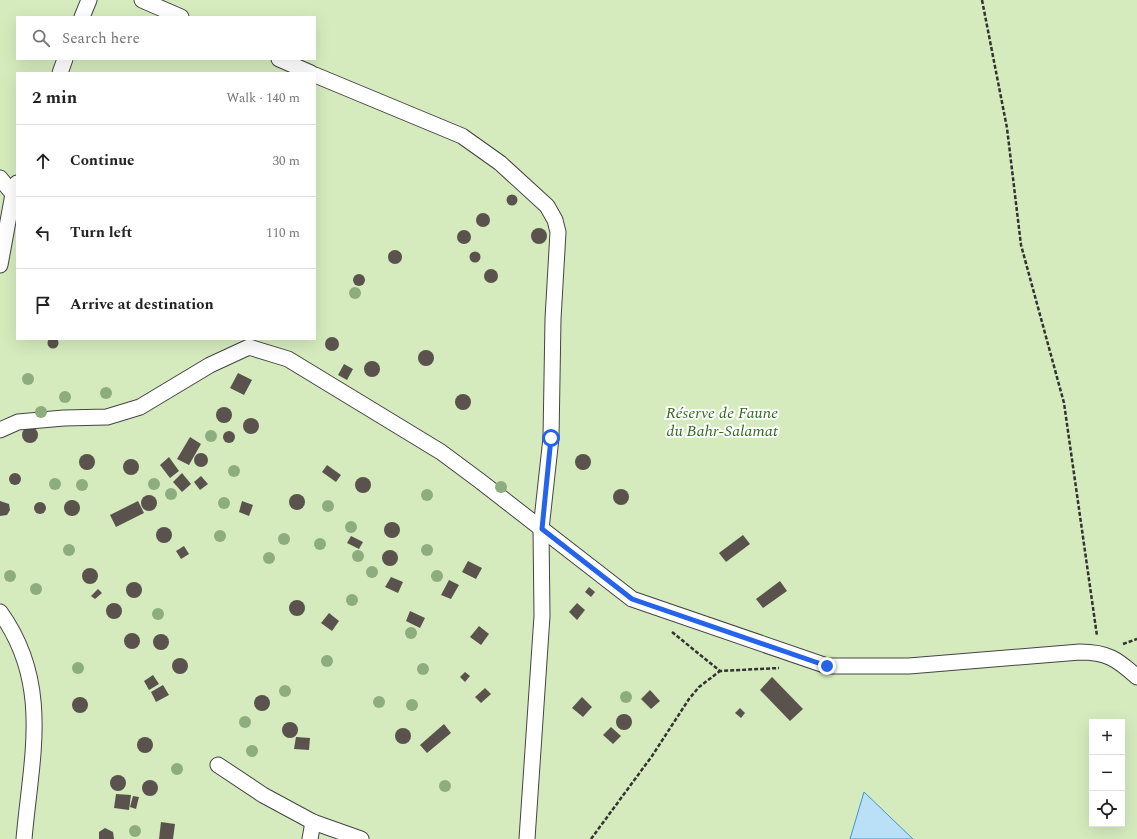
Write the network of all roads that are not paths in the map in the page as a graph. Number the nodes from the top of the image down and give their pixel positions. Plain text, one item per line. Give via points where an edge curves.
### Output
1 (89, 0) edge
2 (142, 0) edge
3 (82, 16) edge
4 (179, 16) edge
5 (66, 60) edge
6 (281, 60) edge
7 (60, 72) edge
8 (309, 72) edge
9 (316, 75) edge
10 (0, 178) edge
11 (15, 189) edge
12 (0, 265) edge
13 (0, 430) edge
14 (542, 529) junction
15 (0, 612) edge
16 (1137, 677) edge
17 (218, 765) dead end
18 (313, 822) junction
19 (524, 838) edge
20 (24, 839) edge
21 (310, 839) edge
22 (361, 839) edge

1 - 3 street
2 - 4 street
5 - 7 street
6 - 8 street
9 - 14 street via 462,136 524,185 547,206 555,220 558,232 553,319 551,438
10 - 11 street
11 - 12 street
13 - 14 street via 18,422 107,417 140,407 210,365 249,347 288,360 441,452
14 - 16 street via 632,599 827,666 908,666 1099,652 1122,663
14 - 19 street via 542,616
15 - 20 street via 14,631 27,663 35,709 34,747
17 - 18 street via 263,795
18 - 21 street
18 - 22 street

